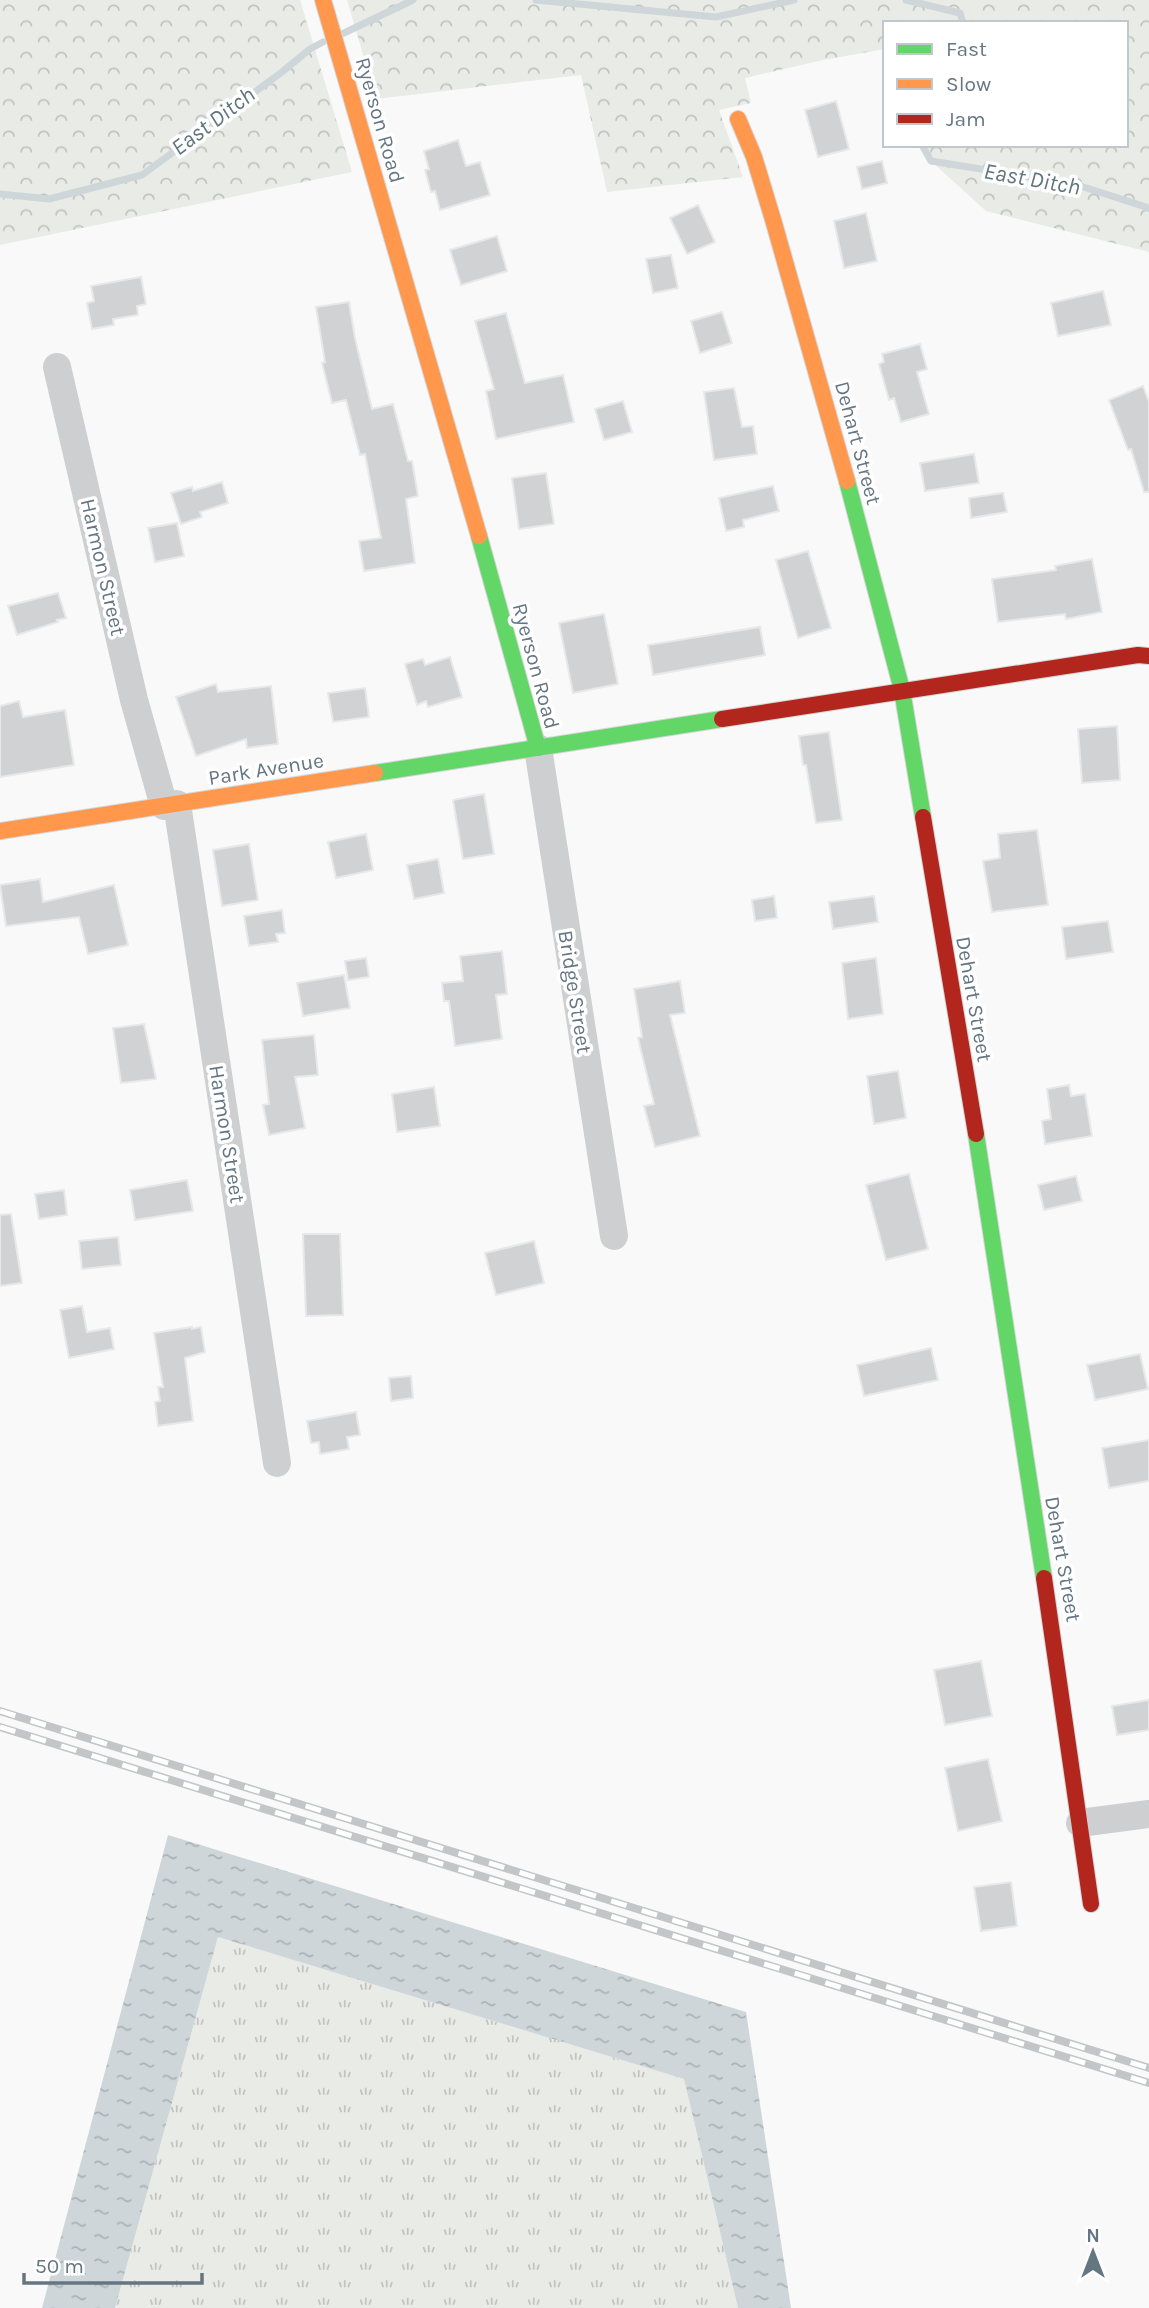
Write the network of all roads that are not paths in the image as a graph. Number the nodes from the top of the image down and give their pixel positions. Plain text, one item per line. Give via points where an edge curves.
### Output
1 (323, 0) edge
2 (738, 119) dead end
3 (57, 367) dead end
4 (1147, 655) edge
5 (902, 690) junction
6 (538, 748) junction
7 (171, 805) junction
8 (0, 831) edge
9 (614, 1236) dead end
10 (277, 1463) dead end
11 (1149, 1814) edge
12 (1080, 1823) junction
13 (1091, 1904) dead end

1 - 6 street, Ryerson Road
2 - 5 street, Dehart Street via 774,223
3 - 7 street, Harmon Street via 134,700
4 - 5 street, Ryerson Road
5 - 6 street, Ryerson Road
5 - 12 street, Dehart Street via 1002,1293
6 - 7 street, Park Avenue
6 - 9 street, Bridge Street
7 - 8 street, Park Avenue
7 - 10 street, Harmon Street
11 - 12 street
12 - 13 street, Dehart Street

